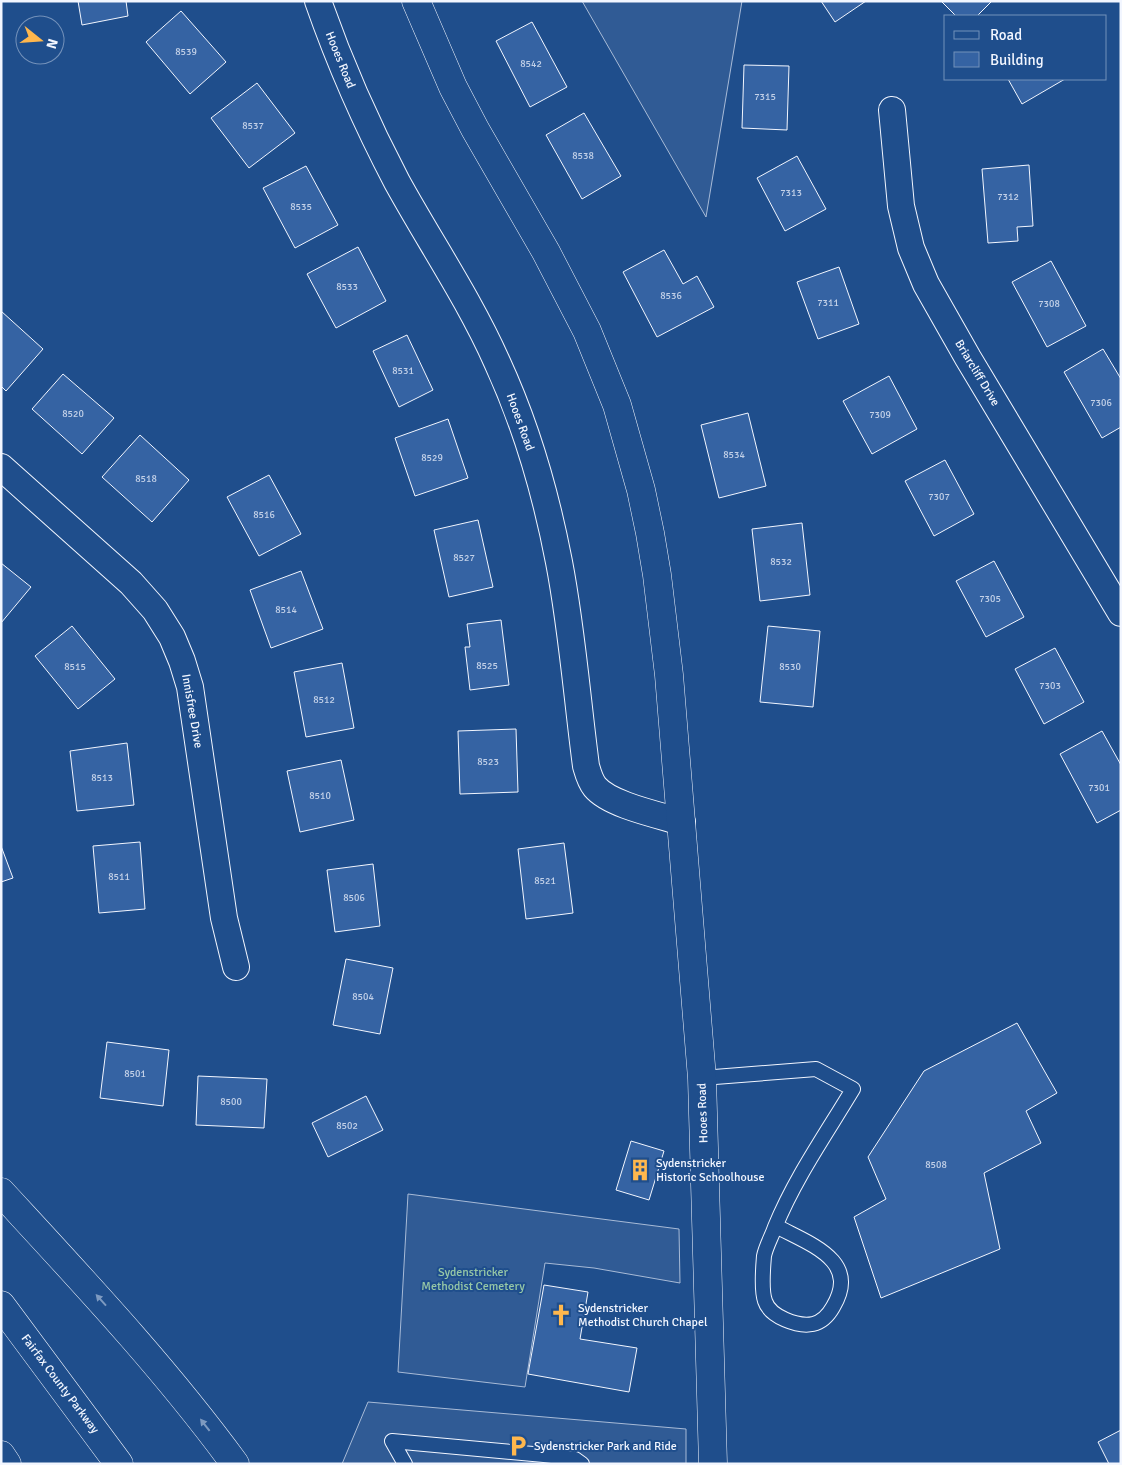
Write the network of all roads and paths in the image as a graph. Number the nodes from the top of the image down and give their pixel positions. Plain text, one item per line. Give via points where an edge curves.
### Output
1 (318, 1) edge
2 (416, 1) edge
3 (892, 110) dead end
4 (1, 467) edge
5 (1121, 614) edge
6 (682, 822) junction
7 (236, 967) dead end
8 (702, 1078) junction
9 (1, 1192) edge
10 (776, 1226) junction
11 (1, 1305) edge
12 (1, 1456) edge
13 (7, 1464) edge
14 (119, 1464) edge
15 (235, 1464) edge
16 (405, 1464) edge
17 (582, 1464) edge
18 (713, 1464) edge

1 - 6 street, Hooes Road via 364,117 475,316 525,433 545,499 559,562 589,776 595,787 613,799
2 - 6 main road, Hooes Road via 457,95 569,294 616,405 641,490 657,575
3 - 5 street, Briarcliff Drive via 902,206 912,248 926,284
4 - 7 street, Innisfree Drive via 131,583 155,610 172,637 190,686 224,918
6 - 8 main road, Hooes Road
8 - 10 lane via 816,1069 854,1089 788,1196
8 - 18 main road, Hooes Road
15 -> 9 main road via 121,1323
10 - 10 lane via 764,1254 765,1303 779,1317 794,1323 814,1324 829,1314 839,1298 842,1279 837,1265 827,1254
11 - 14 main road, Fairfax County Parkway
12 - 13 main road
16 - 17 lane via 392,1441 544,1455 575,1459

